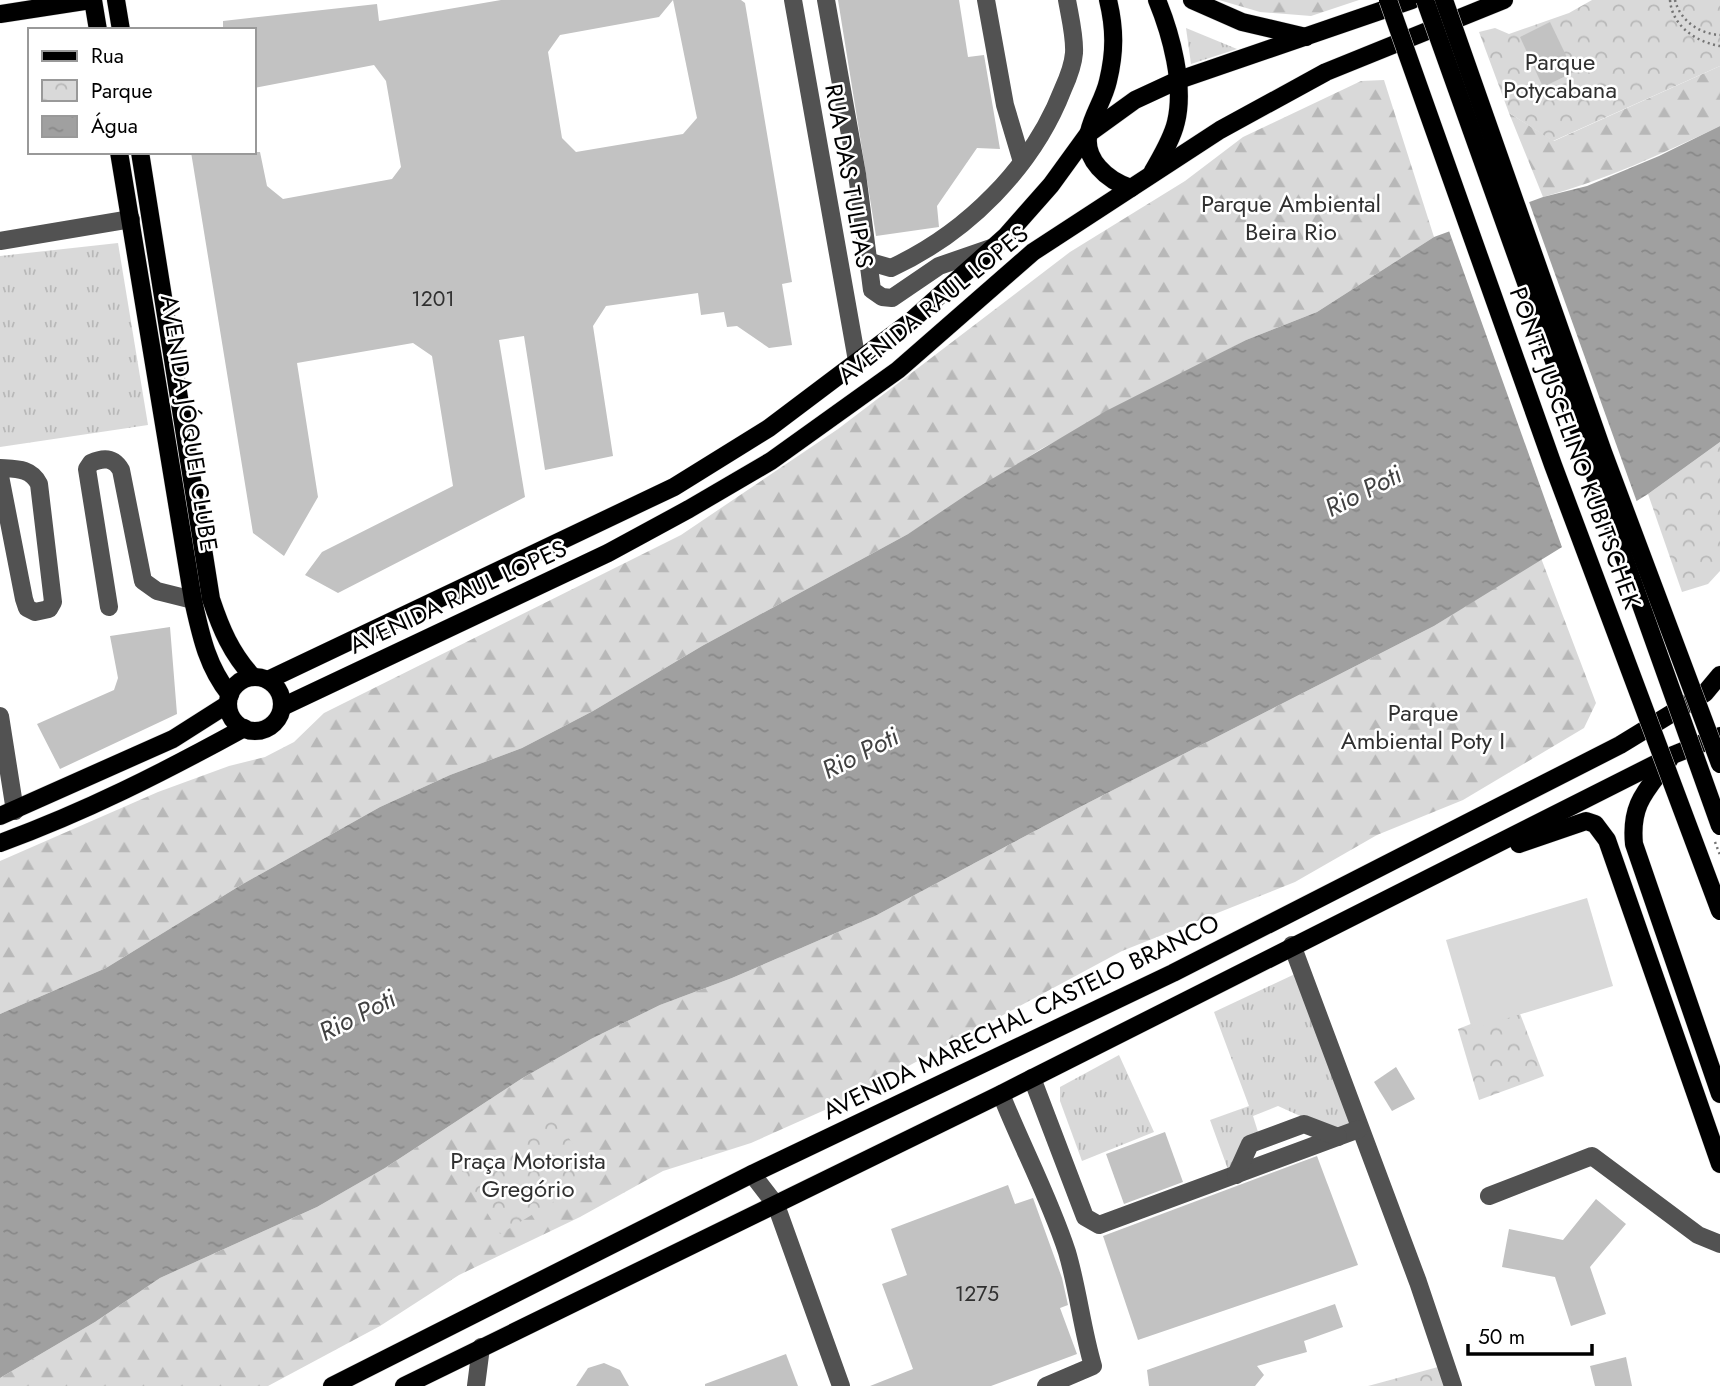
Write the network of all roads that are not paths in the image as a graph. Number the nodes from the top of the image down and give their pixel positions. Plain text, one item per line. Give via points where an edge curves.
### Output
1 (92, 0) edge
2 (116, 0) edge
3 (793, 0) edge
4 (825, 0) edge
5 (986, 0) edge
6 (1067, 0) edge
7 (1108, 0) edge
8 (1157, 0) edge
9 (1192, 0) edge
10 (1388, 0) edge
11 (1412, 0) edge
12 (1424, 0) edge
13 (1444, 0) edge
14 (1504, 0) edge
15 (0, 13) edge
16 (98, 28) edge
17 (121, 28) edge
18 (1309, 37) junction
19 (1176, 81) junction
20 (1088, 134) junction
21 (119, 154) edge
22 (140, 154) edge
23 (1022, 162) junction
24 (1152, 174) junction
25 (1130, 188) junction
26 (131, 219) junction
27 (862, 219) junction
28 (1006, 236) junction
29 (836, 239) junction
30 (0, 241) edge
31 (991, 248) junction
32 (868, 268) junction
33 (857, 361) junction
34 (0, 468) edge
35 (0, 476) edge
36 (193, 600) junction
37 (109, 607) dead end
38 (1720, 675) edge
39 (260, 678) junction
40 (1713, 694) edge
41 (229, 700) junction
42 (282, 707) junction
43 (0, 716) edge
44 (244, 728) junction
45 (1720, 736) edge
46 (1673, 755) junction
47 (1720, 764) edge
48 (8, 814) edge
49 (1720, 826) edge
50 (0, 844) edge
51 (1472, 857) junction
52 (1645, 877) junction
53 (1623, 884) junction
54 (1720, 911) edge
55 (1292, 945) junction
56 (1173, 973) junction
57 (1144, 987) junction
58 (1189, 999) junction
59 (1158, 1015) junction
60 (1032, 1079) junction
61 (1001, 1094) junction
62 (1720, 1094) edge
63 (1359, 1129) junction
64 (1720, 1164) edge
65 (752, 1174) junction
66 (1489, 1196) dead end
67 (776, 1205) junction
68 (1720, 1244) edge
69 (481, 1347) junction
70 (404, 1350) junction
71 (410, 1383) edge
72 (332, 1386) edge
73 (476, 1386) edge
74 (841, 1386) edge
75 (1046, 1386) edge
76 (1453, 1386) edge

1 - 15 main road
1 - 16 main road
2 - 17 main road
3 - 29 street, RUA DAS TULIPAS
4 - 27 street
5 - 23 street via 1005,106
6 - 23 street via 1075,51 1072,66 1056,108
7 - 20 main road via 1115,29 1113,56
8 - 19 main road
9 - 18 main road via 1242,22
10 - 54 main road, PONTE JUSCELINO KUBITSCHEK, bridge via 1553,465
11 - 18 main road, AVENIDA RAUL LOPES
12 - 49 main road, PONTE JUSCELINO KUBITSCHEK, bridge
13 - 47 main road, PONTE JUSCELINO KUBITSCHEK, bridge via 1603,452
14 - 24 main road, AVENIDA RAUL LOPES via 1326,72 1253,110
18 - 19 main road, AVENIDA RAUL LOPES
19 - 20 main road, AVENIDA RAUL LOPES via 1135,100
19 - 24 main road via 1174,130
20 - 25 main road via 1089,148 1101,171
20 - 28 main road, AVENIDA RAUL LOPES
21 - 26 main road, AVENIDA JÓQUEI CLUBE
22 - 39 main road, AVENIDA JÓQUEI CLUBE via 211,599 237,660
23 - 32 street via 950,234 891,268
24 - 25 main road, AVENIDA RAUL LOPES
25 - 42 main road, AVENIDA RAUL LOPES via 1033,252 898,370 771,461 608,553
26 - 30 street
26 - 36 main road, AVENIDA JÓQUEI CLUBE
27 - 29 street
27 - 32 street
28 - 31 main road, AVENIDA RAUL LOPES
28 - 32 street via 944,254 892,286 885,286
29 - 33 street, RUA DAS TULIPAS
31 - 32 street via 939,266 892,298 876,295
31 - 33 main road, AVENIDA RAUL LOPES via 911,321
33 - 39 main road, AVENIDA RAUL LOPES via 769,428 674,487
34 - 35 street via 34,474 39,484 53,602 49,609 27,608
36 - 37 street via 157,591 144,581 121,470 116,463 99,459 87,469
36 - 41 main road, AVENIDA JÓQUEI CLUBE via 205,651
38 - 40 main road, AVENIDA MARECHAL CASTELO BRANCO
39 - 41 main road via 239,682
39 - 42 main road via 276,687
40 - 56 main road, AVENIDA MARECHAL CASTELO BRANCO
41 - 44 main road via 236,723
41 - 48 main road via 173,739
42 - 44 main road via 268,728
43 - 48 street
44 - 50 main road via 79,813
45 - 46 main road
46 - 51 main road
46 - 52 main road via 1635,806 1634,844
51 - 53 main road via 1586,821 1595,824 1607,841
51 - 55 main road
52 - 53 main road
52 - 62 main road
53 - 64 main road
55 - 58 main road
55 - 63 street
56 - 57 main road, AVENIDA MARECHAL CASTELO BRANCO
56 - 58 main road
57 - 59 main road
57 - 65 main road, AVENIDA MARECHAL CASTELO BRANCO
58 - 59 main road
59 - 60 main road
60 - 61 main road
60 - 63 street via 1090,1222 1108,1224
61 - 67 main road
61 - 75 street via 1031,1157 1067,1253 1093,1368
63 - 76 street
65 - 67 street
65 - 70 main road, AVENIDA MARECHAL CASTELO BRANCO
66 - 68 street via 1592,1156 1698,1235
67 - 69 main road
67 - 74 street
69 - 71 main road
69 - 73 street
70 - 71 main road
70 - 72 main road, AVENIDA MARECHAL CASTELO BRANCO

